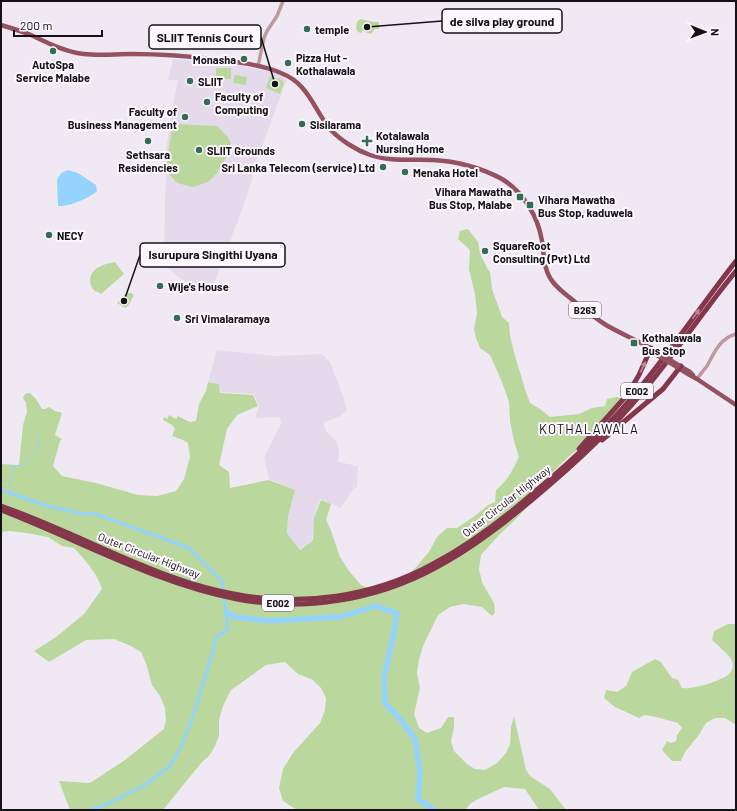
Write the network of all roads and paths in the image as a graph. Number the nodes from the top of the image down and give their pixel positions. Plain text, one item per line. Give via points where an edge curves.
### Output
1 (283, 1) edge
2 (1, 24) edge
3 (258, 66) junction
4 (736, 261) edge
5 (736, 271) edge
6 (722, 283) junction
7 (736, 334) edge
8 (651, 349) junction
9 (679, 367) junction
10 (696, 378) junction
11 (736, 405) edge
12 (583, 456) junction
13 (557, 474) junction
14 (541, 490) junction
15 (1, 506) edge
16 (1, 510) edge

1 - 3 street via 264,38
2 - 3 main road, B263 via 60,48 82,54 159,54
3 - 8 main road, B263 via 282,73 298,82 329,128 359,150 389,160 458,163 503,180 518,192 536,220 544,260 556,287 606,325
4 - 6 highway, Outer Circular Highway / E002
5 - 6 highway, Outer Circular Highway / E002
6 - 12 highway, Outer Circular Highway / E002 via 677,349 642,393
13 -> 6 highway, Outer Circular Highway / E002 via 592,442 638,390
7 - 10 street via 718,346
8 - 9 main road, B263, bridge
13 -> 8 highway via 627,394
9 - 10 main road, B263
9 - 12 highway via 663,389
10 - 11 main road, B263
12 - 14 highway, Outer Circular Highway / E002
13 - 14 highway, Outer Circular Highway / E002
14 - 15 highway, Outer Circular Highway / E002 via 473,540 415,573 358,592 306,599 250,597 192,584
14 - 16 highway, Outer Circular Highway / E002 via 475,544 418,577 361,596 306,604 256,602 202,591 160,577

